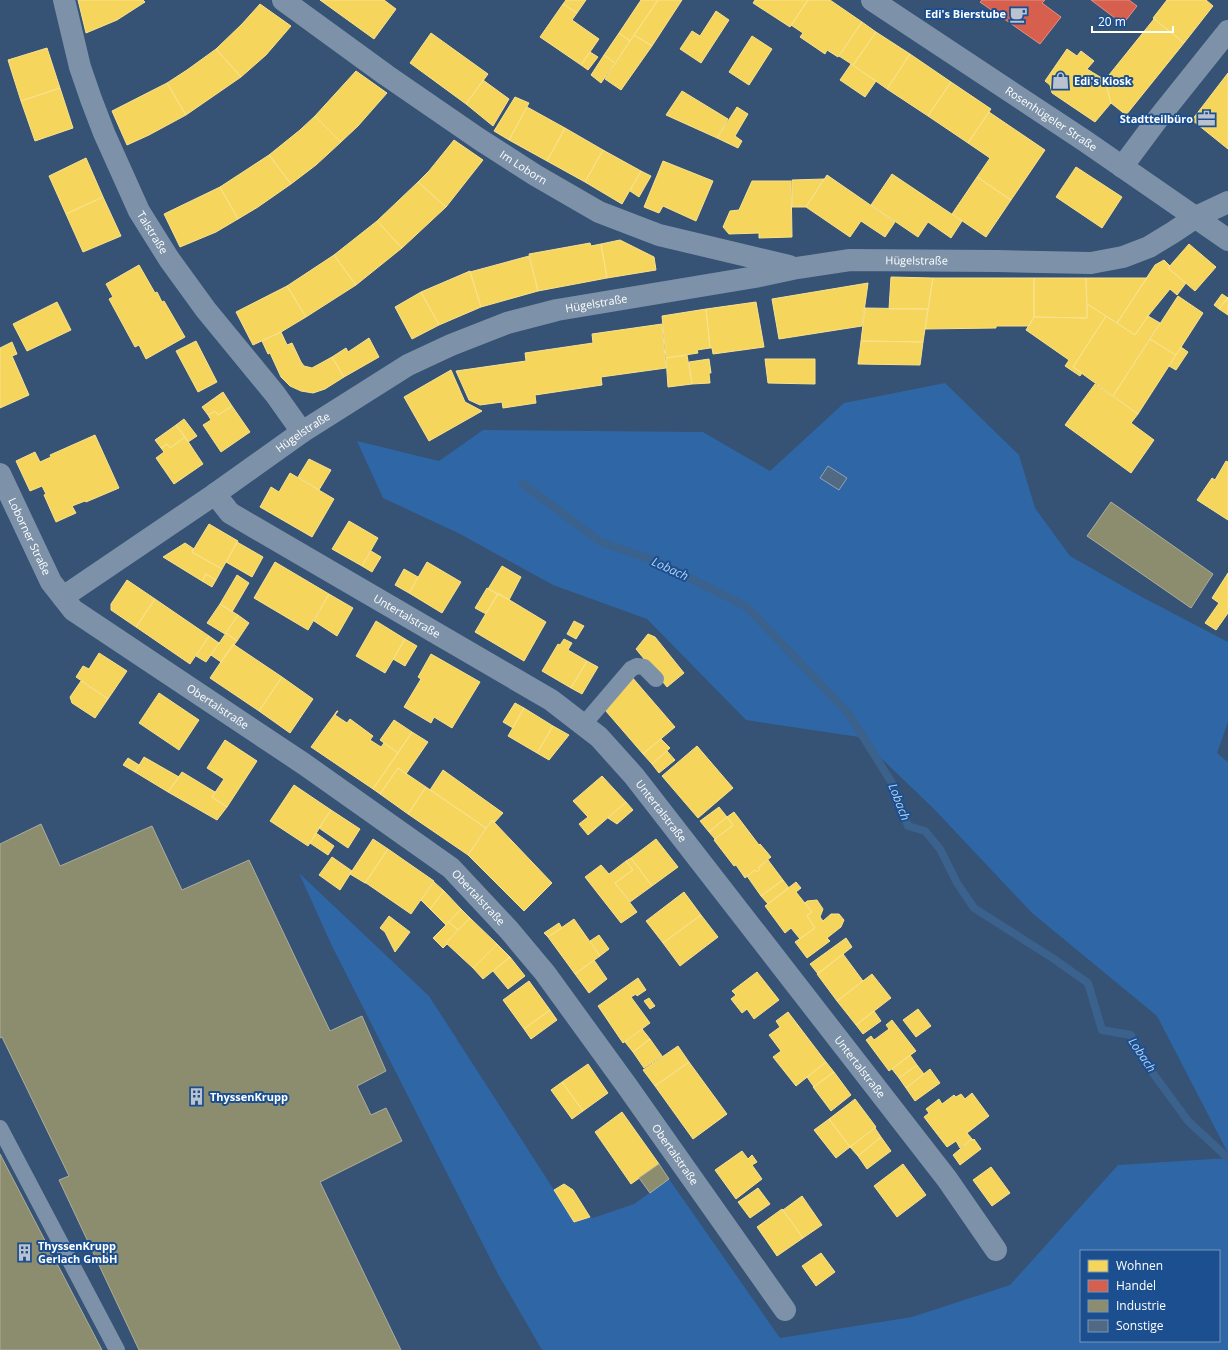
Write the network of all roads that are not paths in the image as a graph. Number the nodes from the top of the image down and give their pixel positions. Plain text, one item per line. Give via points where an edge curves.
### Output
1 (64, 0) edge
2 (283, 0) edge
3 (872, 0) edge
4 (1228, 31) edge
5 (1122, 167) junction
6 (1228, 202) edge
7 (1196, 217) junction
8 (1228, 240) edge
9 (797, 268) junction
10 (302, 432) junction
11 (0, 474) edge
12 (215, 494) junction
13 (63, 597) junction
14 (656, 678) dead end
15 (584, 724) junction
16 (0, 1128) edge
17 (996, 1250) dead end
18 (785, 1310) dead end
19 (117, 1350) edge

1 - 10 street, Talstraße via 89,93 139,211 169,259 206,310 275,394
2 - 9 street, Im Loborn via 478,139 599,212 659,235
3 - 5 street, Rosenhügeler Straße
4 - 5 street
5 - 7 street, Rosenhügeler Straße
6 - 7 street, Hügelstraße
7 - 8 street, Rosenhügeler Straße
7 - 9 street, Hügelstraße via 1149,247 1123,257 1091,263 850,260
9 - 10 street, Hügelstraße via 557,310 507,323 408,365
10 - 12 street, Hügelstraße
11 - 13 street, Loborner Straße via 51,582
12 - 13 street, Hügelstraße
12 - 15 street, Untertalstraße via 230,513 550,700
13 - 18 street, Obertalstraße via 74,610 304,764 451,868 545,973
14 - 15 lane via 644,667 637,666 631,669
15 - 17 street, Untertalstraße via 634,776 947,1179
16 - 19 lane

